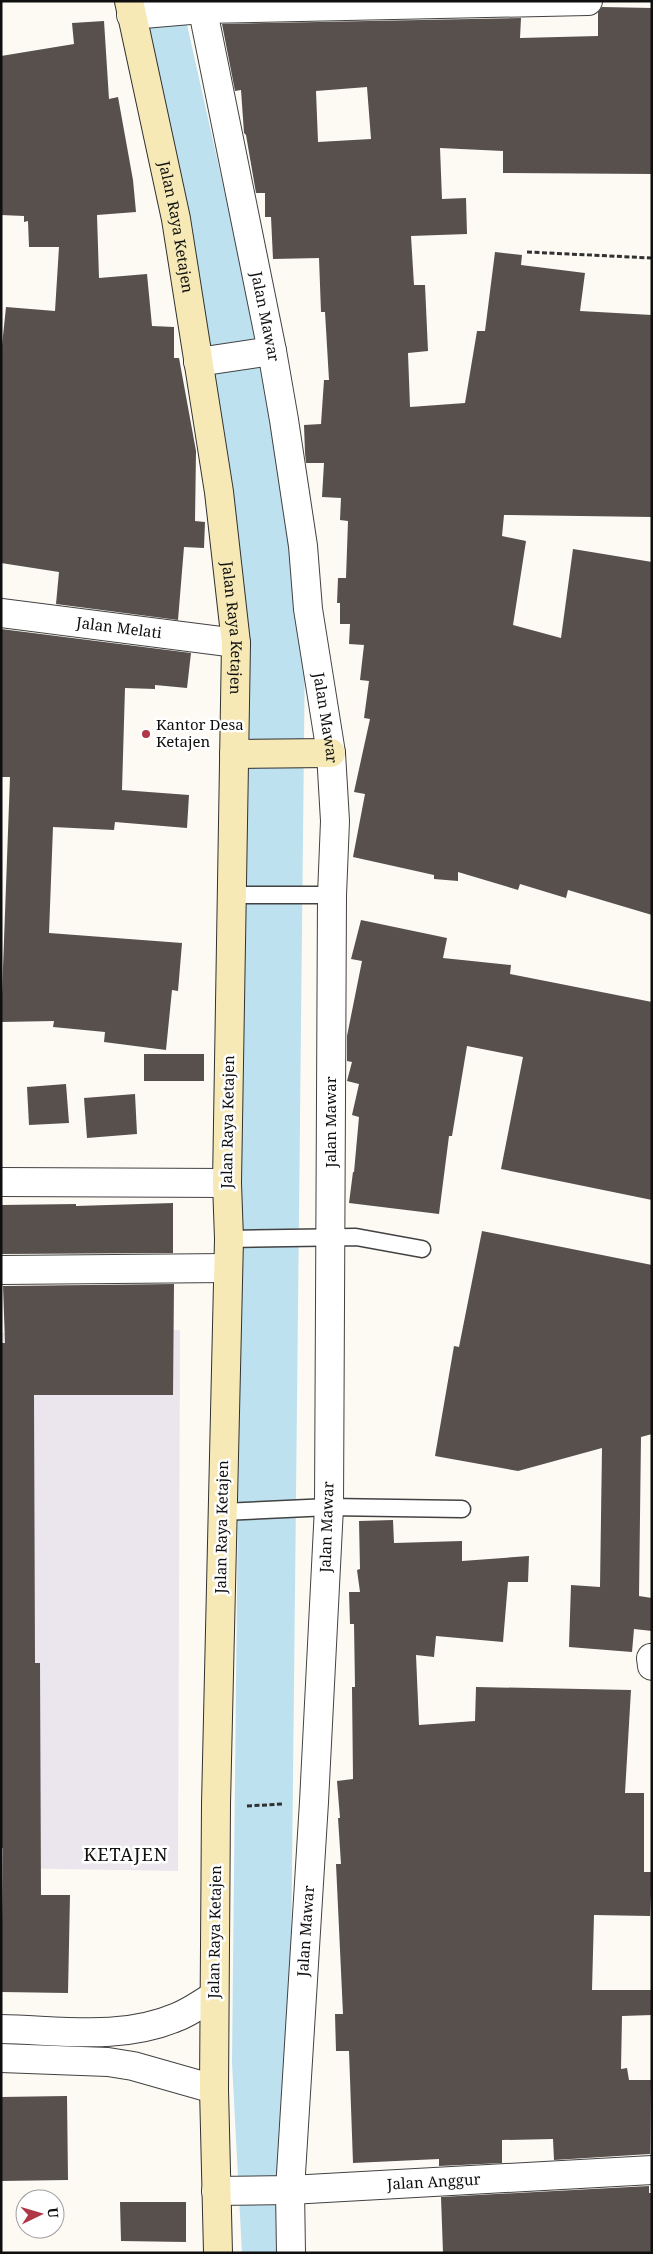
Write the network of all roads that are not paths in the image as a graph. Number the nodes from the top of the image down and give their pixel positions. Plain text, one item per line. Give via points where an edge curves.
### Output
1 (588, 1) edge
2 (196, 7) edge
3 (137, 10) edge
4 (269, 351) junction
5 (208, 361) junction
6 (1, 613) edge
7 (236, 643) junction
8 (325, 753) junction
9 (243, 754) junction
10 (244, 895) junction
11 (326, 895) junction
12 (1, 1182) edge
13 (227, 1183) junction
14 (327, 1237) junction
15 (229, 1239) junction
16 (422, 1249) dead end
17 (228, 1268) junction
18 (1, 1270) edge
19 (324, 1507) junction
20 (462, 1508) dead end
21 (222, 1512) junction
22 (651, 1658) edge
23 (652, 1666) edge
24 (214, 1996) junction
25 (1, 2029) edge
26 (108, 2034) junction
27 (1, 2058) edge
28 (108, 2062) junction
29 (214, 2088) junction
30 (652, 2170) edge
31 (283, 2189) junction
32 (222, 2190) junction
33 (218, 2253) edge
34 (291, 2253) edge

1 - 2 street
2 - 3 street
2 - 4 street, Jalan Mawar
3 - 5 street, Jalan Raya Ketajen via 176,219
4 - 5 street
4 - 8 street, Jalan Mawar via 303,546
5 - 7 street, Jalan Raya Ketajen
6 - 7 street, Jalan Melati
7 - 9 street, Jalan Raya Ketajen
8 - 9 street
8 - 11 street, Jalan Mawar via 335,821
9 - 10 street, Jalan Raya Ketajen
10 - 11 lane
10 - 13 street, Jalan Raya Ketajen
11 - 14 street, Jalan Mawar
12 - 13 street
13 - 15 street, Jalan Raya Ketajen
14 - 15 lane
14 - 16 lane via 356,1237
14 - 19 street, Jalan Mawar
15 - 17 street, Jalan Raya Ketajen
17 - 18 street
17 - 21 street, Jalan Raya Ketajen
19 - 20 lane
19 - 21 lane
19 - 31 street, Jalan Mawar via 314,1802
21 - 24 street, Jalan Raya Ketajen
22 - 23 street
24 - 26 street via 179,2017
24 - 29 street, Jalan Raya Ketajen
25 - 26 street
26 - 28 street
27 - 28 street
28 - 29 street
29 - 32 street, Jalan Raya Ketajen
30 - 31 street, Jalan Anggur
31 - 32 street, Jalan Anggur
31 - 34 street, Jalan Mawar
32 - 33 street, Jalan Raya Ketajen

